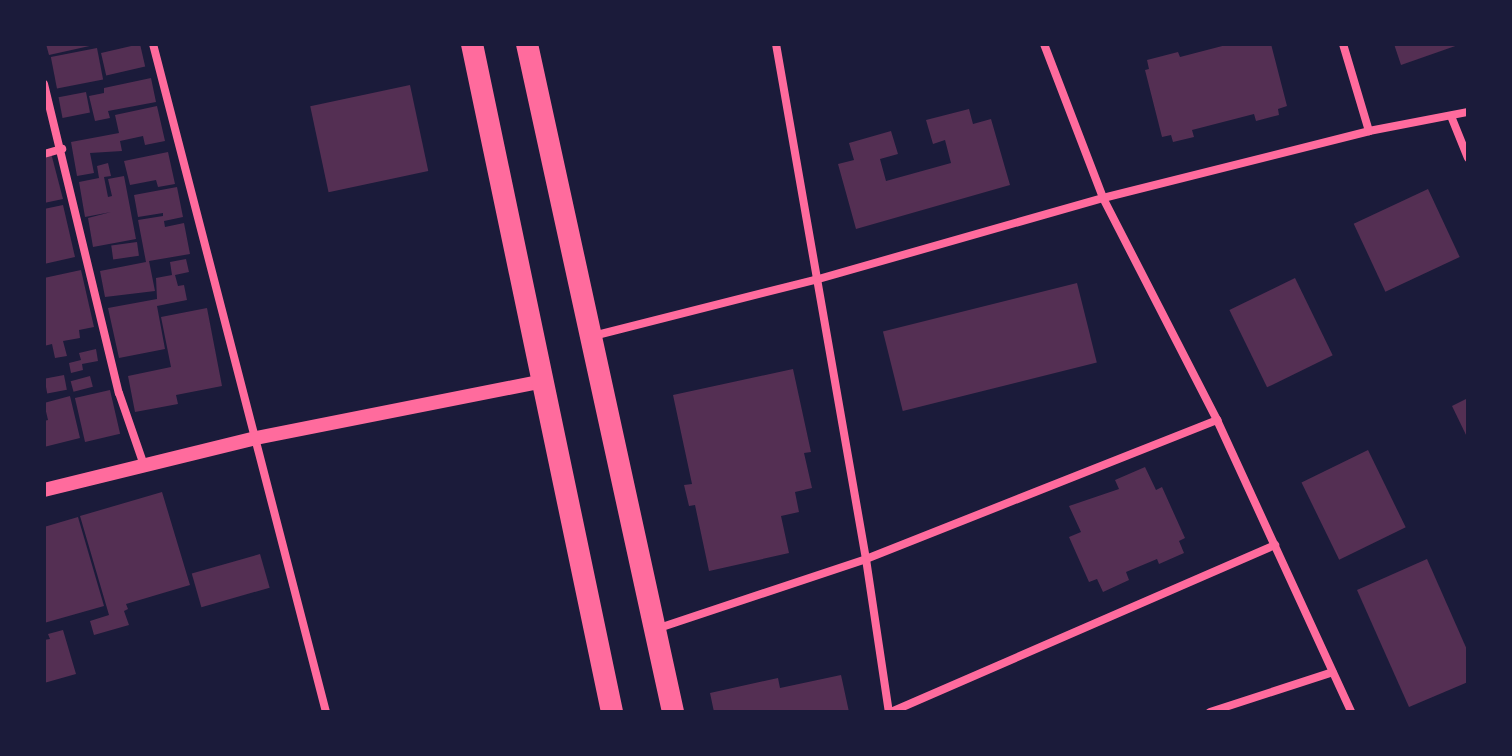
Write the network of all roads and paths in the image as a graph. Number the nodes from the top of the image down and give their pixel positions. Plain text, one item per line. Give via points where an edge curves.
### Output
1 (153, 44) edge
2 (472, 44) edge
3 (527, 44) edge
4 (776, 44) edge
5 (1044, 44) edge
6 (1343, 44) edge
7 (44, 84) edge
8 (1468, 112) edge
9 (1451, 116) junction
10 (1369, 131) junction
11 (62, 149) junction
12 (44, 154) edge
13 (1468, 158) edge
14 (1103, 198) junction
15 (815, 280) junction
16 (592, 336) junction
17 (544, 381) junction
18 (1217, 420) junction
19 (256, 438) junction
20 (144, 465) junction
21 (44, 490) edge
22 (1275, 545) junction
23 (866, 559) junction
24 (655, 630) junction
25 (1333, 672) junction
26 (326, 712) edge
27 (612, 712) edge
28 (673, 712) edge
29 (890, 712) edge
30 (1210, 712) edge
31 (1351, 712) edge

1 - 19 street
2 - 17 highway
3 - 16 highway
4 - 15 street
5 - 14 street
6 - 10 street
7 - 11 street
8 - 9 street
9 - 10 street
9 - 13 street
10 - 14 street
11 - 12 street
11 - 20 street via 119,393
14 - 15 street
14 - 18 street
15 - 16 street
15 - 23 street
16 - 24 highway
17 - 19 street
17 - 27 highway
18 - 22 street
18 - 23 street
19 - 20 street
19 - 26 street
20 - 21 street
22 - 25 street
22 - 29 street
23 - 24 street
23 - 29 street
24 - 28 highway
25 - 30 street
25 - 31 street

